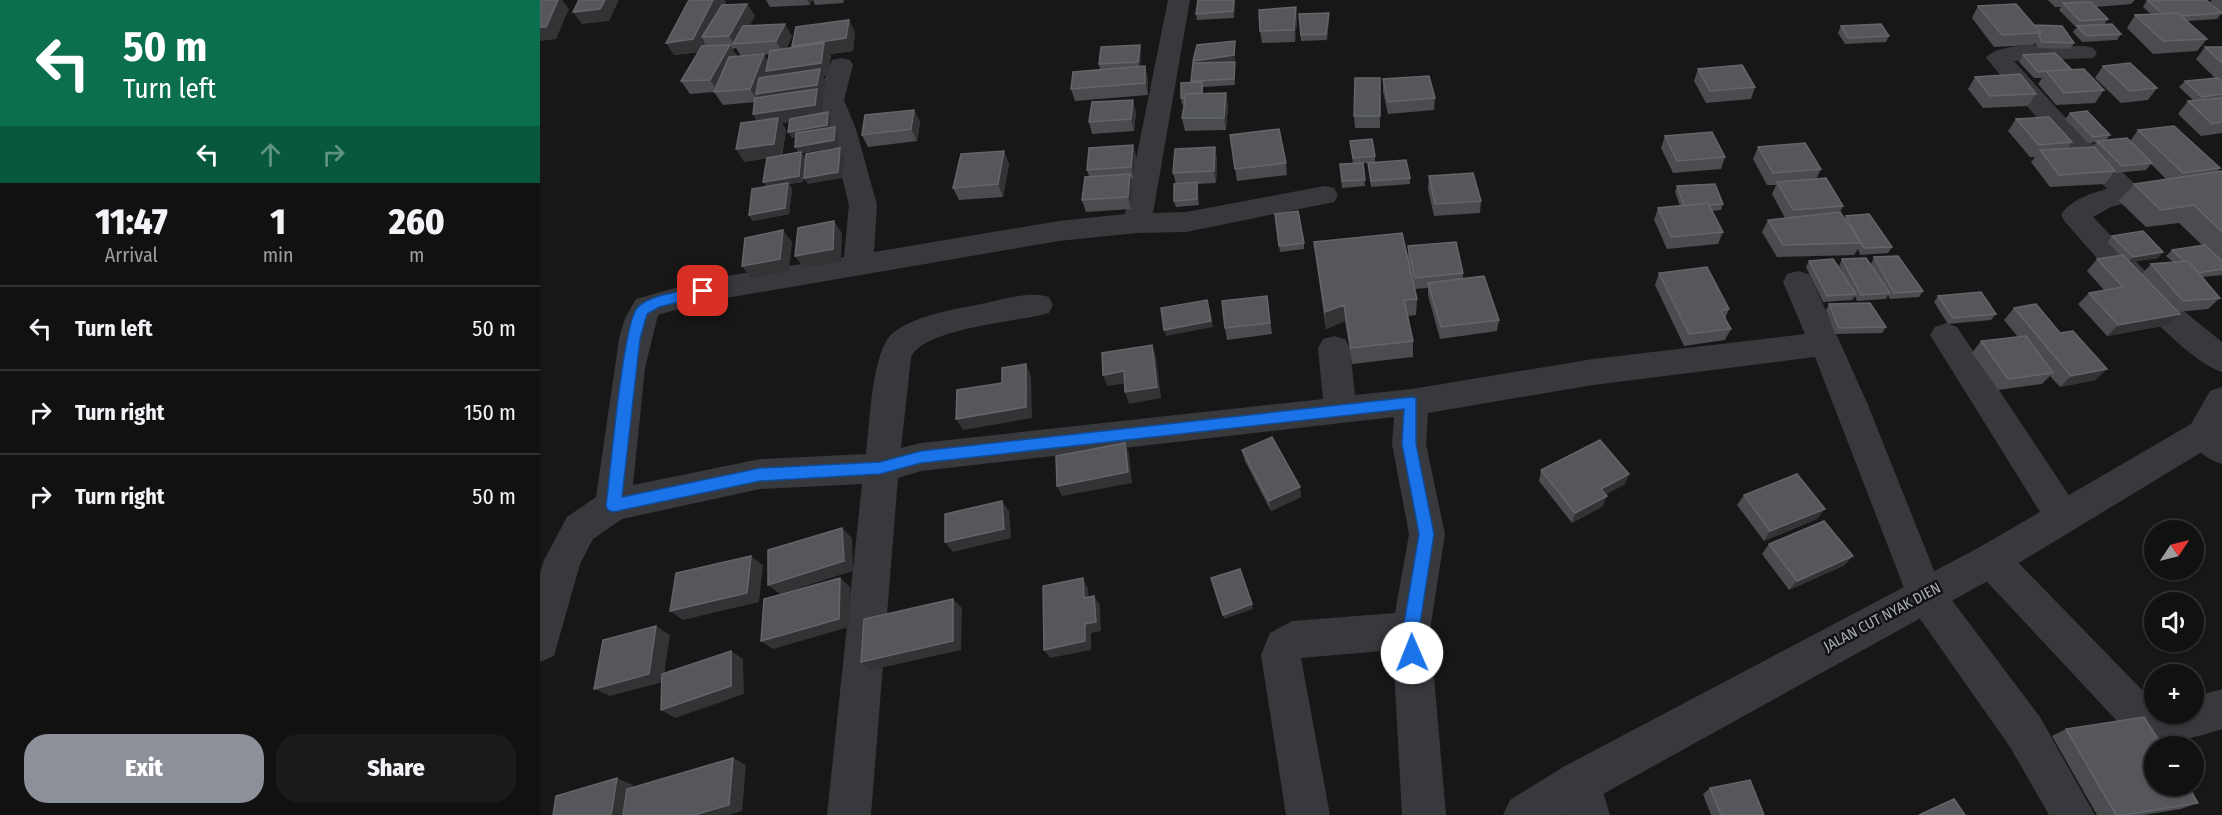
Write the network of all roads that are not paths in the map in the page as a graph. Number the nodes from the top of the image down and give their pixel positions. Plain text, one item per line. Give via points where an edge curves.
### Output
1 (1179, 0) edge
2 (2085, 53) dead end
3 (841, 65) dead end
4 (1324, 195) dead end
5 (1137, 223) junction
6 (858, 266) junction
7 (1798, 282) dead end
8 (1038, 305) dead end
9 (1947, 335) dead end
10 (1825, 344) junction
11 (1334, 348) dead end
12 (2222, 360) edge
13 (2222, 400) edge
14 (1412, 402) junction
15 (1341, 412) junction
16 (2212, 442) edge
17 (880, 468) junction
18 (613, 506) junction
19 (2063, 517) junction
20 (1991, 560) junction
21 (1924, 594) junction
22 (1411, 630) junction
23 (540, 643) edge
24 (2222, 709) edge
25 (1584, 798) edge
26 (849, 815) edge
27 (1308, 815) edge
28 (1424, 815) edge
29 (1526, 815) edge
30 (2073, 815) edge

1 - 5 street
2 - 12 street via 2008,54 1998,58 2053,120 2127,193 2101,200 2075,215 2174,320
3 - 6 street via 831,100 843,129 863,205
4 - 5 street via 1186,222
5 - 6 street via 1059,231
6 - 18 street via 703,291 655,303 641,311 633,339
7 - 10 street
8 - 17 street via 964,319 920,333 903,343 895,358
9 - 19 street
10 - 14 street via 1593,372
10 - 21 street
11 - 15 street
13 - 16 street, JALAN CUT NYAK DIEN
14 - 15 street
14 - 22 street via 1409,444 1427,534
15 - 17 street via 921,457
16 - 19 street, JALAN CUT NYAK DIEN
17 - 18 street via 760,474
17 - 26 street
18 - 23 street via 580,528 562,560
19 - 20 street, JALAN CUT NYAK DIEN
20 - 21 street, JALAN CUT NYAK DIEN
20 - 24 street via 2146,719 2169,723
21 - 25 street, JALAN CUT NYAK DIEN
21 - 30 street via 2025,732
22 - 27 street via 1292,640 1284,646 1281,655
22 - 28 street
25 - 29 street, JALAN CUT NYAK DIEN

